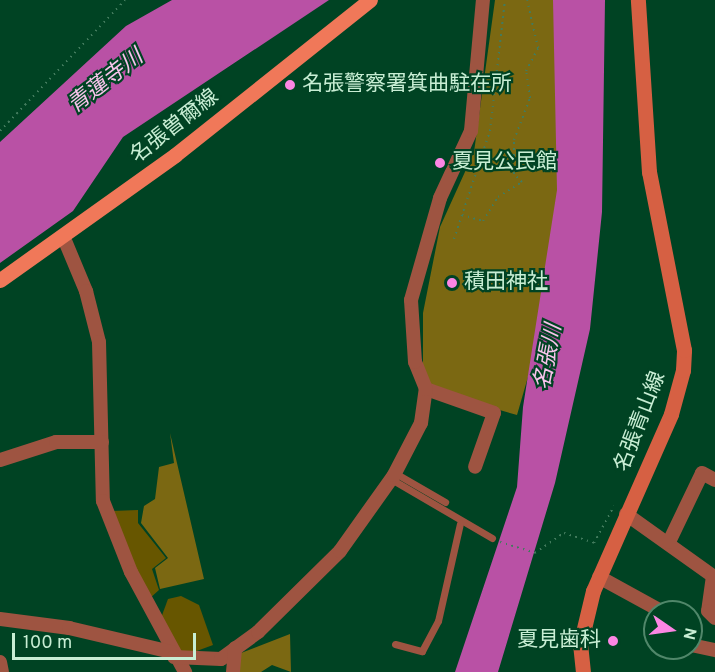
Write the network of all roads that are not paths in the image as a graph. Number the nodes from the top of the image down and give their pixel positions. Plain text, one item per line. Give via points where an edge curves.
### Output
1 (370, 0) edge
2 (483, 0) edge
3 (638, 0) edge
4 (63, 236) junction
5 (0, 280) edge
6 (426, 389) junction
7 (102, 442) junction
8 (0, 460) edge
9 (475, 467) dead end
10 (393, 476) junction
11 (715, 480) edge
12 (445, 502) dead end
13 (621, 508) junction
14 (460, 523) junction
15 (492, 538) road end
16 (669, 542) junction
17 (714, 574) edge
18 (599, 577) junction
19 (643, 601) edge
20 (715, 618) edge
21 (0, 619) edge
22 (395, 644) dead end
23 (235, 648) junction
24 (173, 655) junction
25 (0, 662) edge
26 (2, 672) edge
27 (184, 672) edge
28 (233, 672) edge
29 (583, 672) edge

1 - 4 main road, 名張曽爾線
2 - 6 street via 471,131 440,198 411,300 414,353
3 - 13 main road, 名張青山線 via 651,191 684,350 671,414
4 - 5 main road, 名張曽爾線
4 - 7 street via 86,291 99,342
6 - 9 street via 494,413
6 - 10 street via 421,423
7 - 8 street via 56,442
7 - 24 street via 103,501
10 - 12 lane
10 - 14 lane
10 - 23 street via 340,551
11 - 16 street via 702,473
13 - 16 street
13 - 18 main road, 名張青山線
14 - 15 lane
14 - 22 lane via 438,621 418,654
16 - 17 street
17 - 20 street via 708,612
18 - 19 street
18 - 29 main road, 名張青山線 via 582,636
21 - 24 street via 69,628
23 - 24 street via 210,662
23 - 28 street
24 - 27 street
25 - 26 street

